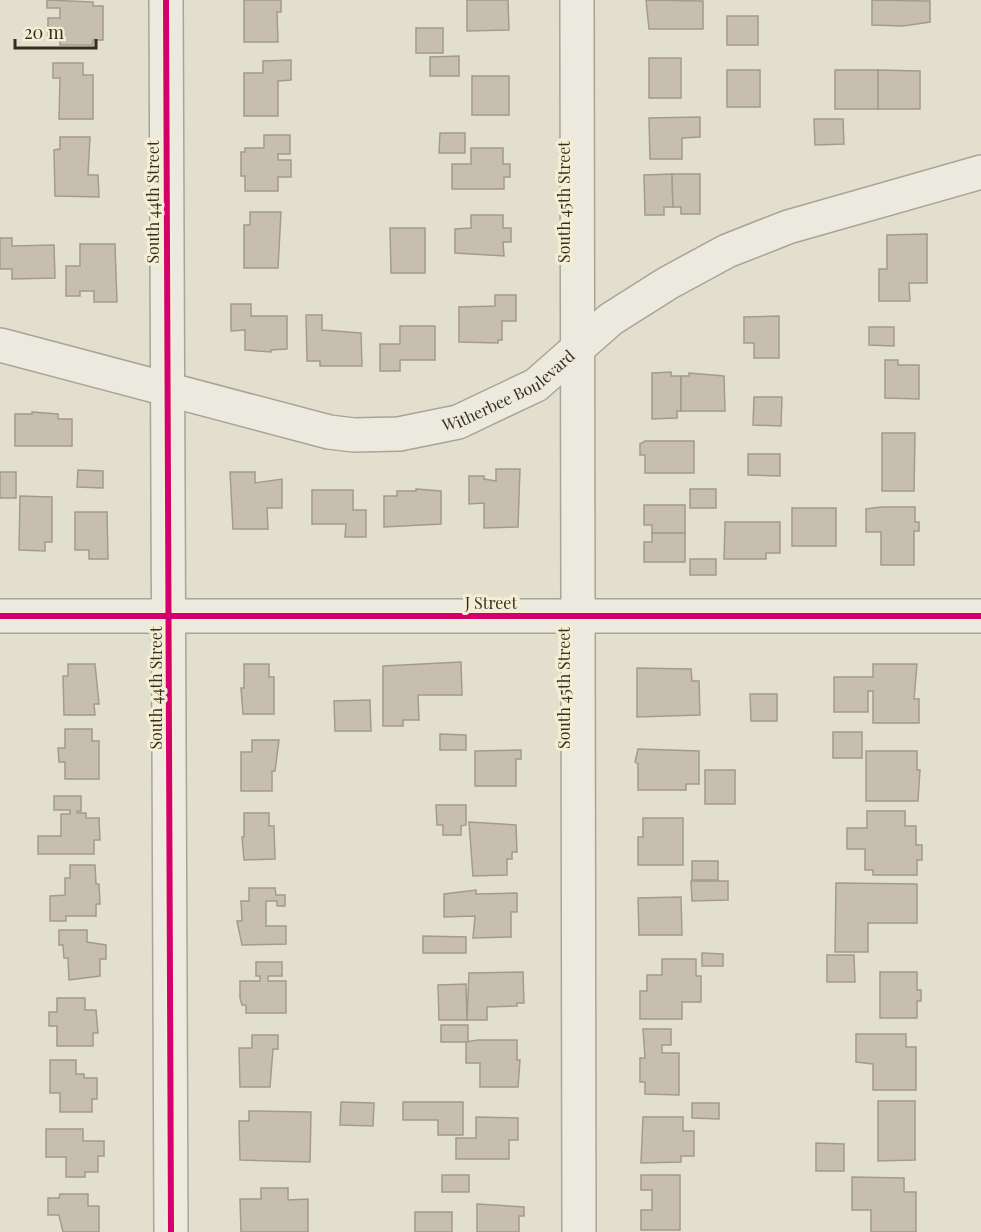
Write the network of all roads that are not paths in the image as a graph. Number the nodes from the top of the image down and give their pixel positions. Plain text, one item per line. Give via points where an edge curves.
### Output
1 (166, 0) edge
2 (577, 0) edge
3 (981, 172) edge
4 (0, 345) edge
5 (578, 347) junction
6 (167, 389) junction
7 (169, 615) junction
8 (0, 616) edge
9 (577, 616) junction
10 (981, 616) edge
11 (171, 1232) edge
12 (579, 1232) edge

1 - 6 street, South 44th Street
2 - 5 street, South 45th Street
3 - 5 street, Witherbee Boulevard via 760,237 668,284 611,319
4 - 6 street, Witherbee Boulevard
5 - 6 street, Witherbee Boulevard via 536,385 486,410 458,422 399,434 329,432
5 - 9 street, South 45th Street
6 - 7 street, South 44th Street
7 - 8 street, J Street
7 - 9 street, J Street
7 - 11 street, South 44th Street
9 - 10 street, J Street
9 - 12 street, South 45th Street

